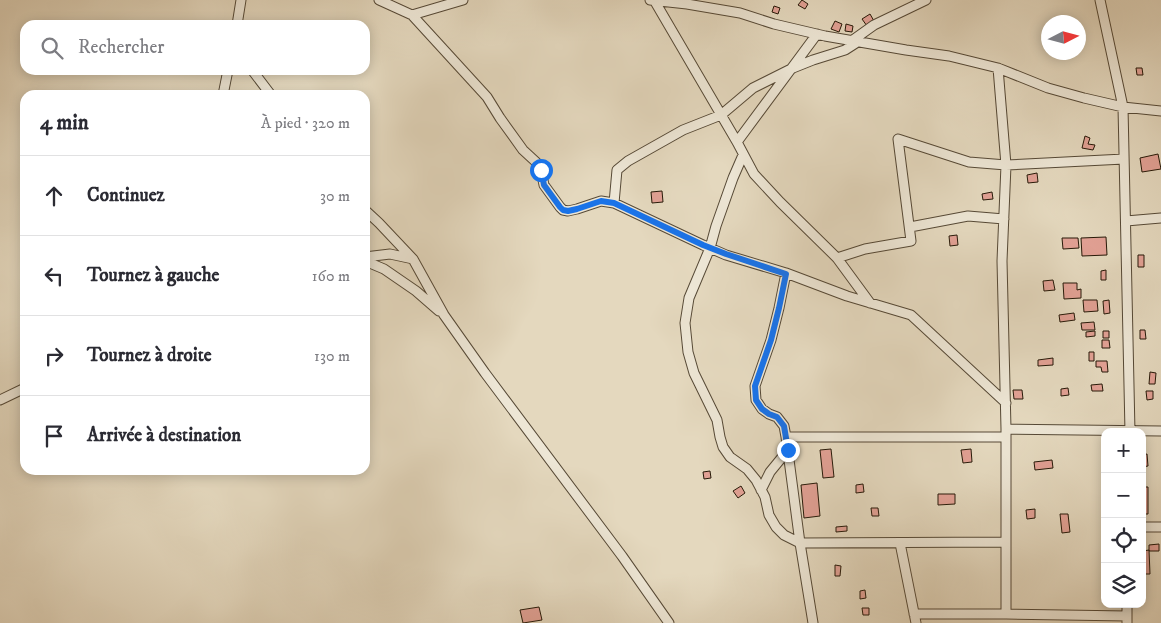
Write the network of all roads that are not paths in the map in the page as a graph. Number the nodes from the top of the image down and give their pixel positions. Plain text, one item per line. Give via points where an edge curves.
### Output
1 (230, 0) edge
2 (378, 0) edge
3 (463, 0) edge
4 (650, 0) edge
5 (654, 0) edge
6 (926, 0) edge
7 (1100, 0) edge
8 (240, 4) edge
9 (412, 16) junction
10 (238, 20) edge
11 (818, 34) junction
12 (856, 41) junction
13 (793, 68) junction
14 (998, 68) junction
15 (227, 75) edge
16 (256, 75) edge
17 (224, 90) edge
18 (267, 90) edge
19 (1123, 107) junction
20 (1161, 111) edge
21 (721, 115) junction
22 (737, 142) junction
23 (743, 155) junction
24 (1124, 159) junction
25 (1006, 165) junction
26 (614, 203) junction
27 (370, 215) edge
28 (1161, 218) edge
29 (1004, 219) junction
30 (1126, 221) junction
31 (910, 227) junction
32 (710, 248) junction
33 (370, 256) edge
34 (837, 258) junction
35 (413, 259) junction
36 (370, 263) edge
37 (786, 274) junction
38 (871, 304) junction
39 (444, 316) junction
40 (20, 390) edge
41 (0, 400) edge
42 (1006, 403) junction
43 (1130, 428) edge
44 (1101, 431) edge
45 (1146, 431) edge
46 (1161, 431) edge
47 (1006, 433) junction
48 (786, 437) junction
49 (788, 450) junction
50 (761, 490) junction
51 (1146, 527) edge
52 (1161, 527) edge
53 (1006, 542) junction
54 (800, 543) junction
55 (900, 543) junction
56 (1006, 614) junction
57 (915, 619) edge
58 (1127, 619) edge
59 (669, 623) edge
60 (813, 623) edge

1 - 8 street
2 - 9 street
3 - 9 street
4 - 5 street
5 - 11 street via 740,13
5 - 21 street
6 - 12 street via 874,25
7 - 19 street
8 - 10 street
9 - 26 street via 487,97 523,150 536,162 544,185 563,210 601,201
11 - 12 street
11 - 13 street
12 - 13 street via 845,50
12 - 14 street via 949,56
13 - 21 street via 753,88
13 - 22 street
14 - 19 street via 1048,88
14 - 25 street
15 - 17 street
16 - 18 street
19 - 20 street
19 - 24 street
21 - 22 street
21 - 26 street via 683,130 617,170
22 - 23 street
23 - 32 street
23 - 34 street via 754,174
24 - 25 street
24 - 30 street
25 - 29 street
25 - 31 street via 970,162 898,139
26 - 32 street
27 - 35 street
28 - 30 street
29 - 31 street via 968,216
29 - 42 street
30 - 43 street
31 - 34 street via 911,241 865,249
32 - 37 street
32 - 50 street via 689,298 685,323 688,352 694,373 717,420 723,447 747,469
33 - 35 street via 390,254
34 - 38 street
35 - 39 street
36 - 39 street via 384,269
37 - 38 street
37 - 48 street via 771,340 755,386 756,400 762,409 777,417 784,426
38 - 42 street via 911,315
39 - 59 street
40 - 41 street
42 - 47 street
44 - 47 street
45 - 46 street
47 - 48 street
47 - 53 street
48 - 49 street
49 - 50 street via 770,472
49 - 54 street
50 - 54 street via 776,527
51 - 52 street
53 - 55 street
53 - 56 street
54 - 55 street
54 - 60 street
55 - 57 street
56 - 57 street
56 - 58 street

